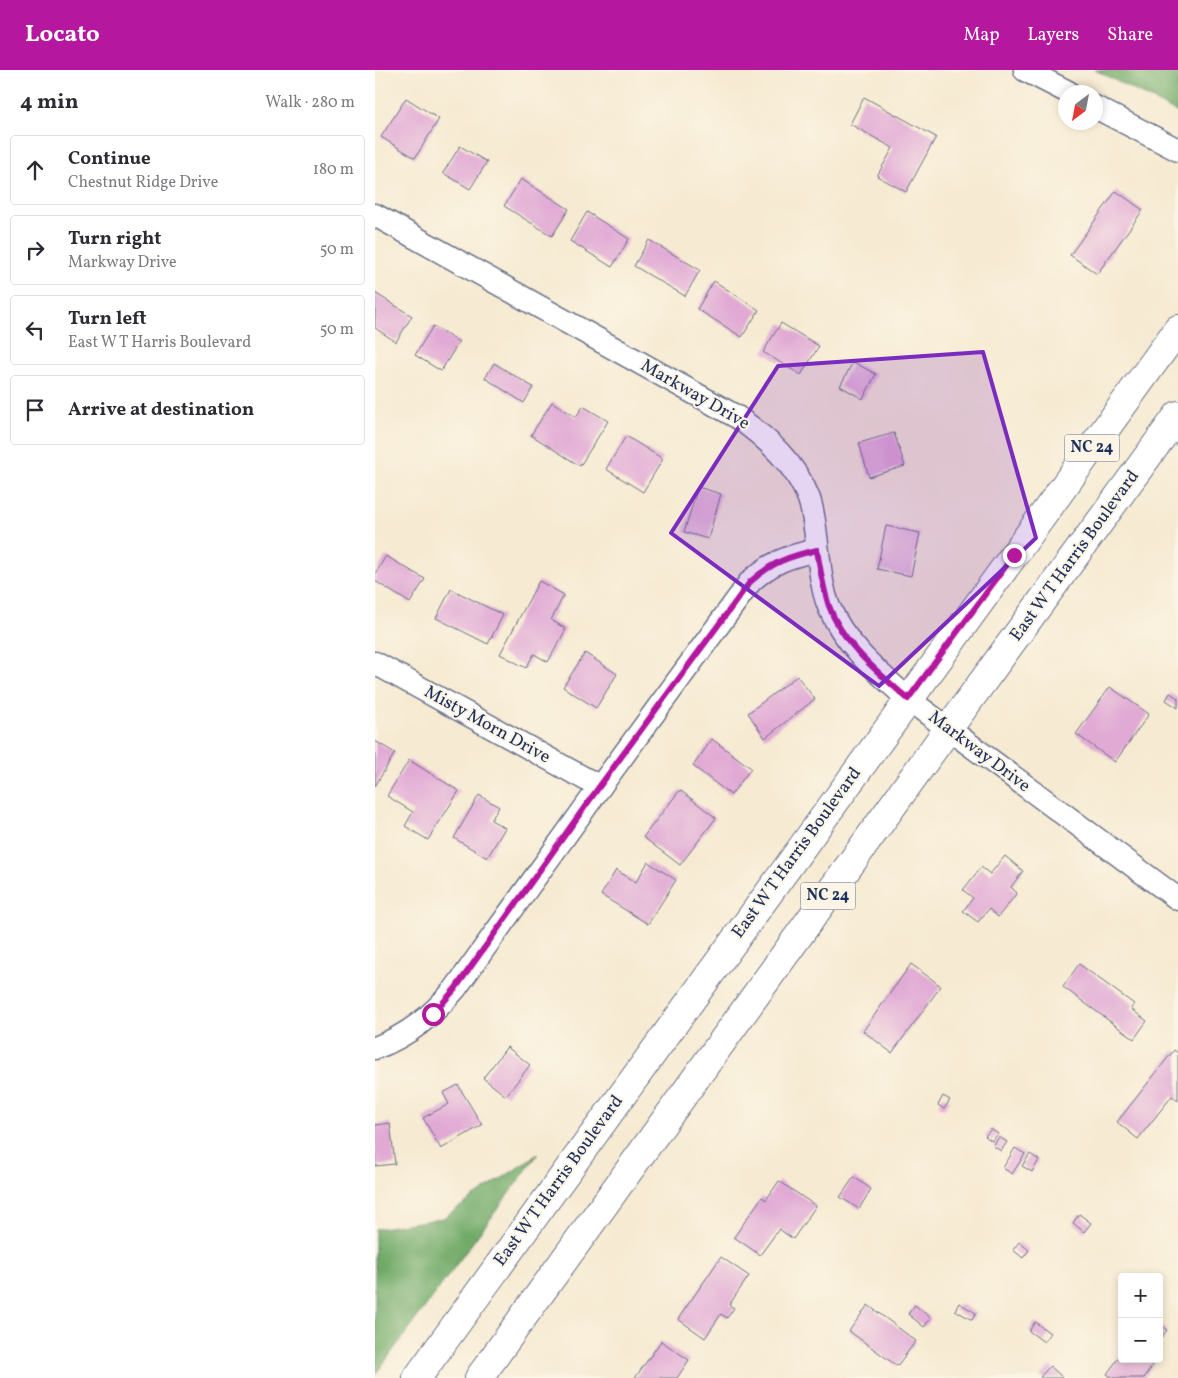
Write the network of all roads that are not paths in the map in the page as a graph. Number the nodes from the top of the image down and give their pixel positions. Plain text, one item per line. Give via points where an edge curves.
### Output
1 (1025, 70) edge
2 (1058, 87) edge
3 (1103, 111) edge
4 (1178, 150) edge
5 (375, 215) edge
6 (1178, 329) edge
7 (1178, 415) edge
8 (817, 550) junction
9 (375, 663) edge
10 (908, 699) junction
11 (948, 729) junction
12 (599, 787) junction
13 (1178, 899) edge
14 (375, 1048) edge
15 (417, 1378) edge
16 (479, 1378) edge

1 - 2 street
3 - 4 street
5 - 8 street, Markway Drive via 752,428 779,452 798,476 809,500
6 - 10 main road, East W T Harris Boulevard / NC 24
7 - 11 main road, East W T Harris Boulevard / NC 24
8 - 10 street, Markway Drive via 830,608 845,635
8 - 12 street via 781,560 750,582
9 - 12 street, Misty Morn Drive
10 - 11 street, Markway Drive
10 - 15 main road, East W T Harris Boulevard / NC 24
11 - 13 street, Markway Drive
11 - 16 main road, East W T Harris Boulevard / NC 24
12 - 14 street via 455,989 433,1014 406,1034

